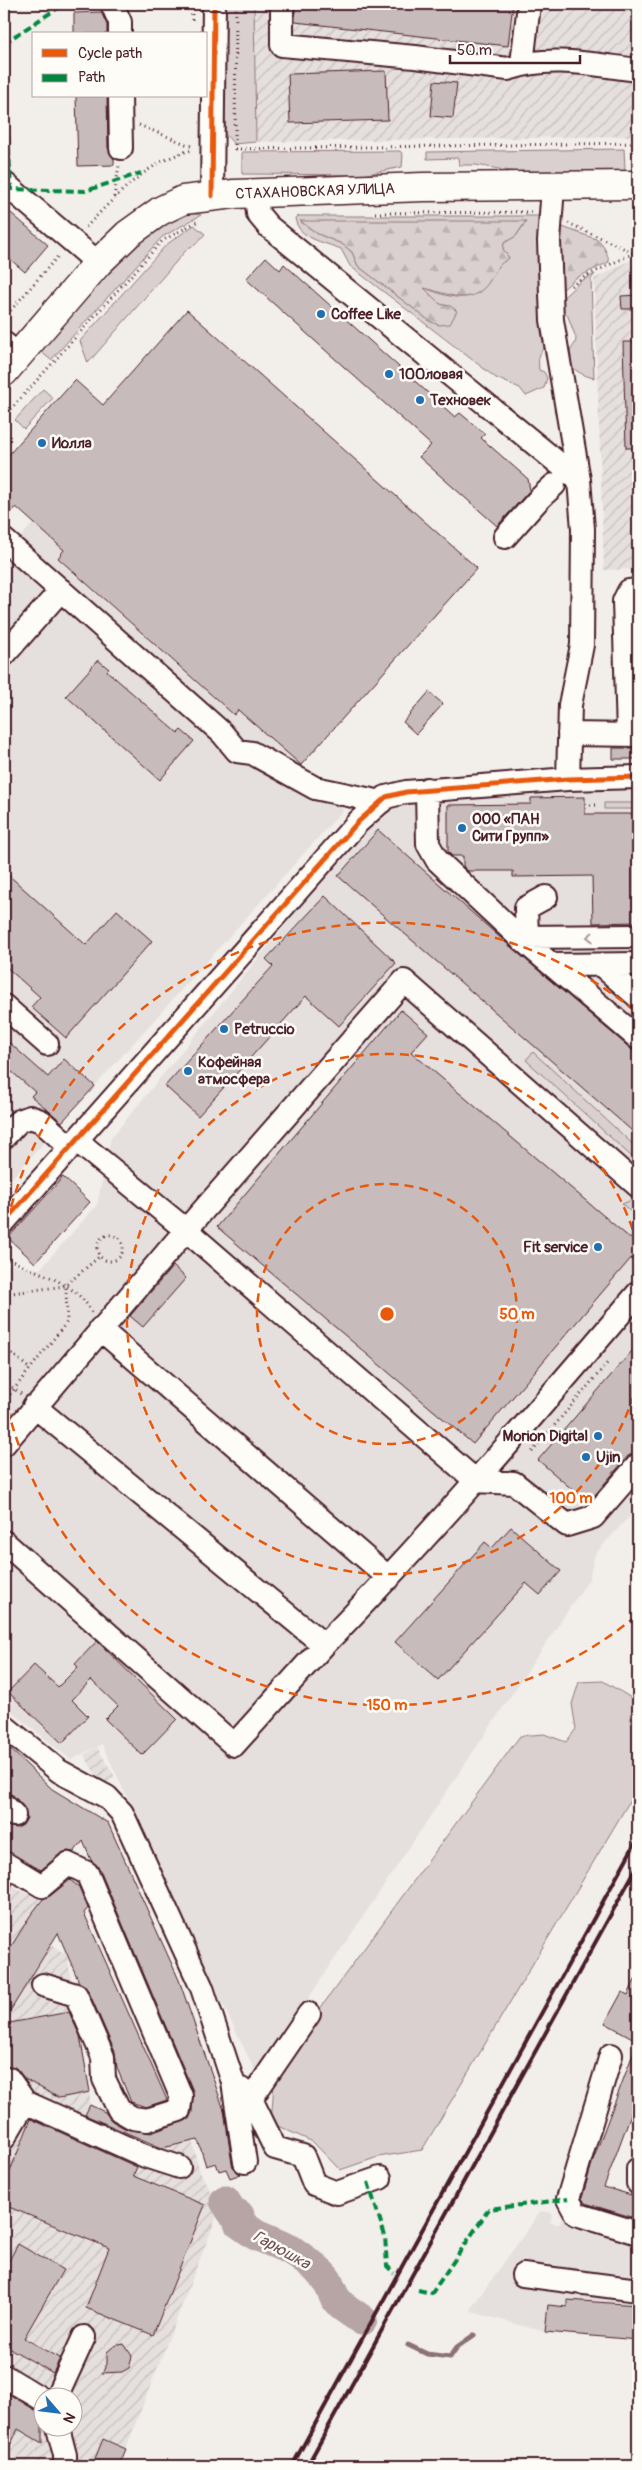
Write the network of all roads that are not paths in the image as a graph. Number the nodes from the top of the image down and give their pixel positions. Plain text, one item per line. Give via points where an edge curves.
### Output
1 (112, 4) edge
2 (214, 4) edge
3 (282, 4) edge
4 (529, 4) edge
5 (120, 32) edge
6 (522, 64) junction
7 (638, 70) edge
8 (121, 107) edge
9 (121, 148) road end
10 (4, 183) edge
11 (638, 186) edge
12 (553, 187) junction
13 (256, 194) junction
14 (207, 208) junction
15 (98, 263) junction
16 (9, 357) edge
17 (579, 480) junction
18 (554, 485) dead end
19 (505, 537) dead end
20 (4, 540) edge
21 (61, 590) junction
22 (638, 590) edge
23 (4, 655) edge
24 (568, 734) junction
25 (633, 735) edge
26 (638, 777) edge
27 (568, 778) junction
28 (427, 790) junction
29 (381, 802) junction
30 (546, 897) dead end
31 (638, 936) edge
32 (523, 937) junction
33 (638, 964) edge
34 (552, 965) junction
35 (601, 965) junction
36 (638, 996) edge
37 (4, 1006) edge
38 (638, 1038) edge
39 (47, 1044) dead end
40 (4, 1137) edge
41 (73, 1144) junction
42 (638, 1186) edge
43 (4, 1222) edge
44 (186, 1230) junction
45 (638, 1293) edge
46 (100, 1329) junction
47 (34, 1406) junction
48 (4, 1444) edge
49 (638, 1465) edge
50 (476, 1481) junction
51 (4, 1542) edge
52 (389, 1578) junction
53 (324, 1645) junction
54 (4, 1726) edge
55 (4, 1863) edge
56 (43, 1985) dead end
57 (310, 2014) dead end
58 (611, 2055) dead end
59 (9, 2079) dead end
60 (233, 2082) junction
61 (251, 2099) junction
62 (25, 2102) junction
63 (4, 2138) edge
64 (245, 2162) dead end
65 (180, 2167) dead end
66 (638, 2169) edge
67 (380, 2178) dead end
68 (638, 2183) edge
69 (638, 2233) edge
70 (523, 2275) dead end
71 (638, 2290) edge
72 (84, 2337) dead end
73 (4, 2376) edge
74 (61, 2388) edge
75 (32, 2393) edge
76 (61, 2438) edge
77 (65, 2466) edge

1 - 5 street via 120,22
2 - 14 street
3 - 6 street via 282,45 508,68
4 - 6 street
6 - 7 street via 565,61
8 - 9 street
10 - 15 street
11 - 12 main road, СТАХАНОВСКАЯ УЛИЦА
12 - 13 main road, СТАХАНОВСКАЯ УЛИЦА via 423,187
12 - 17 street via 549,241 550,304
13 - 14 main road, СТАХАНОВСКАЯ УЛИЦА
13 - 17 street via 258,214 268,226
14 - 15 main road, СТАХАНОВСКАЯ УЛИЦА via 183,200 160,211 128,234
15 - 16 main road, СТАХАНОВСКАЯ УЛИЦА
17 - 24 street via 583,529 582,645 571,692
18 - 19 street via 538,498
20 - 21 street
21 - 23 street
21 - 29 street via 222,733 237,751 252,753 315,788
22 - 25 street via 629,591 624,602
24 - 25 street
24 - 27 street
26 - 27 street
27 - 28 street
28 - 29 street via 395,794
28 - 32 street via 429,850
29 - 41 street via 358,822
30 - 32 street via 526,908
31 -> 32 street
32 - 34 street
33 - 35 street
34 - 35 street
34 - 38 street
35 - 36 street
37 - 39 street
40 - 41 street via 18,1121 30,1117
41 - 43 street
41 - 44 street
42 - 44 street via 404,981
44 - 46 street
44 - 50 street
45 - 50 street
46 - 47 street
46 - 52 street
47 - 48 street
47 - 53 street
49 - 50 street via 593,1517 567,1525 514,1483
50 - 52 street
51 - 53 street via 234,1745
52 - 53 street
54 - 60 street via 59,1771 107,1797 122,1813 202,1988
55 - 56 street via 42,1886 68,1864 87,1873 181,2096 179,2110 147,2120 132,2118 118,2110 104,2079 103,2056 76,1995
57 - 61 street
58 - 69 street via 568,2199 576,2214
59 - 62 street
60 - 61 street
60 - 64 street
61 - 67 street via 275,2148 303,2156 314,2184 337,2193
62 - 63 street
62 - 65 street via 145,2156
66 - 68 street
70 - 71 street
72 - 74 street
73 - 75 street
76 - 77 street

